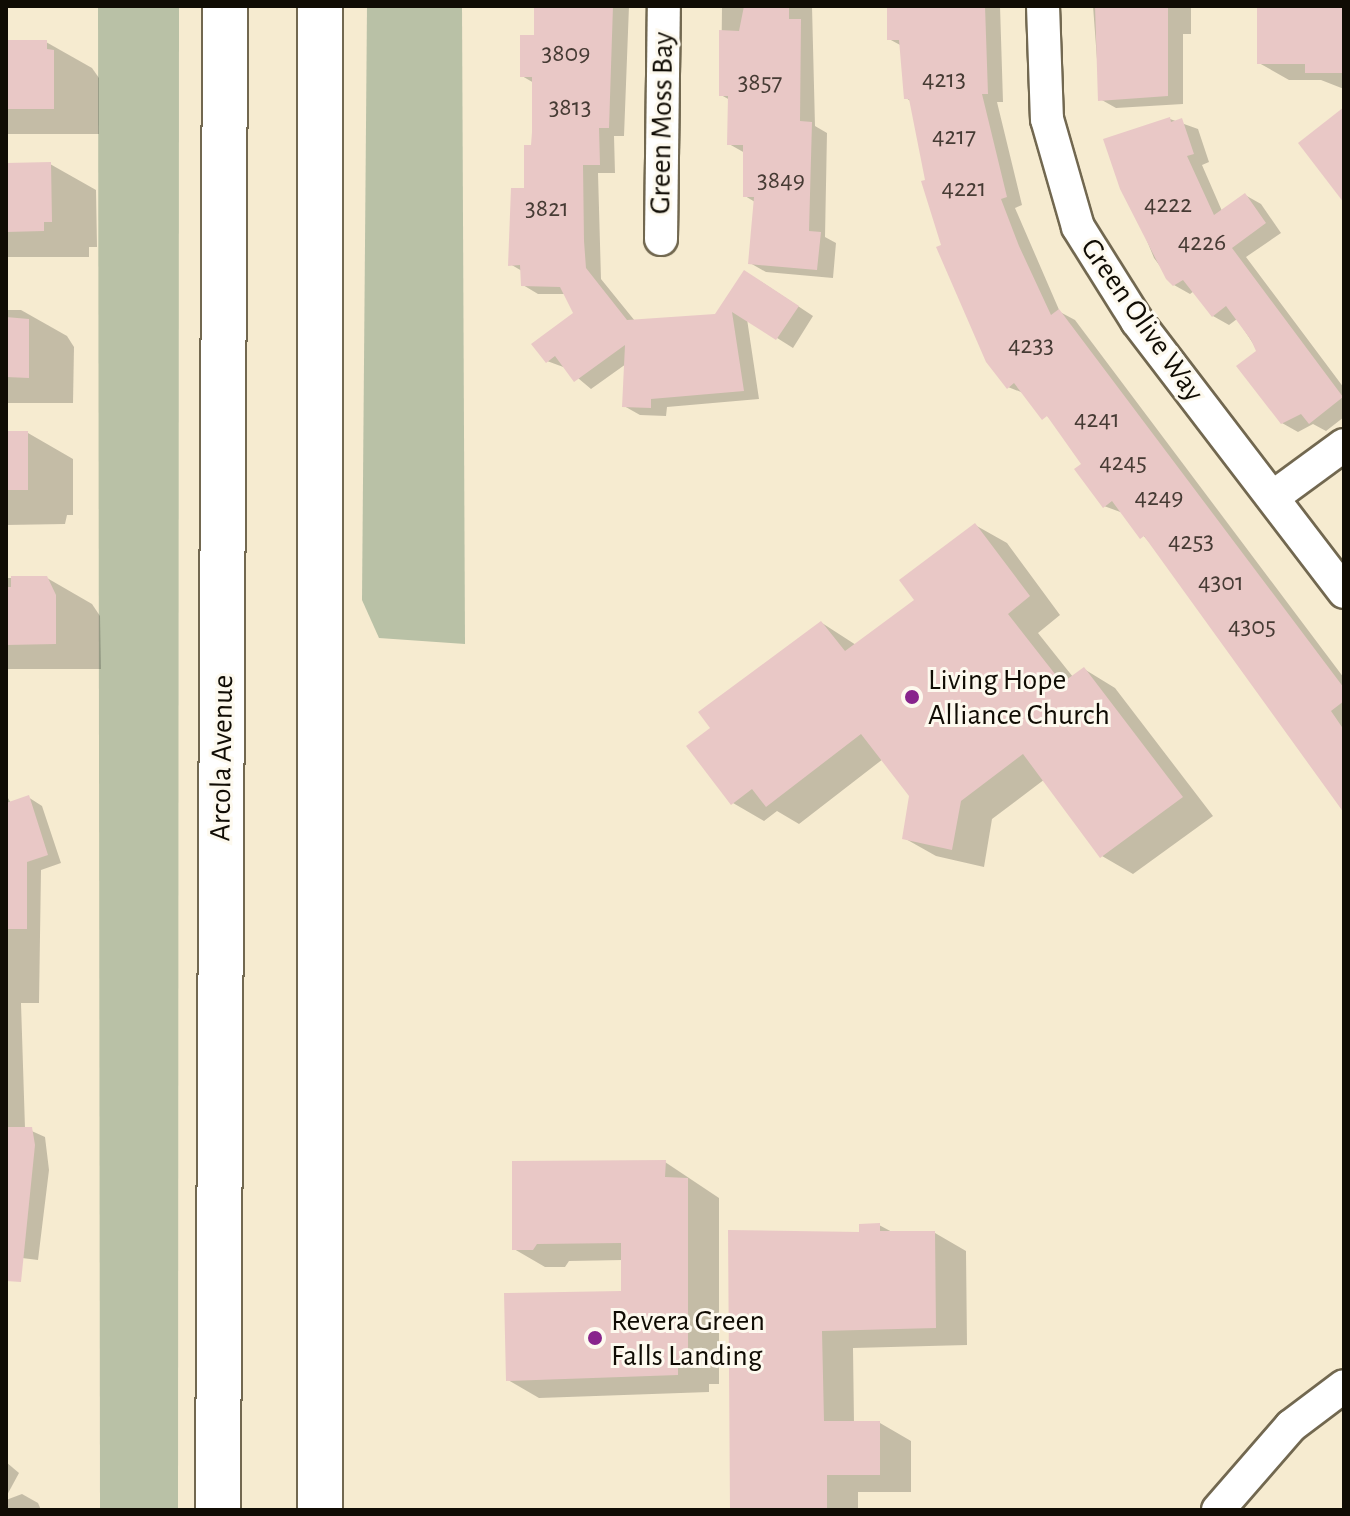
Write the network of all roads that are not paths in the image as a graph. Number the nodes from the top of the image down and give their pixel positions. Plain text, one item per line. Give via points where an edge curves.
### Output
1 (225, 6) edge
2 (320, 6) edge
3 (664, 6) edge
4 (1043, 6) edge
5 (661, 239) dead end
6 (1344, 445) edge
7 (1273, 497) junction
8 (1344, 592) edge
9 (1344, 1386) edge
10 (218, 1510) edge
11 (320, 1510) edge
12 (1218, 1510) edge

1 - 10 main road, Arcola Avenue
2 - 11 main road
3 - 5 street, Green Moss Bay
4 - 7 street, Green Olive Way via 1047,119 1078,227 1137,321
6 - 7 street
7 - 8 street, Green Olive Way
9 - 12 street via 1291,1426

